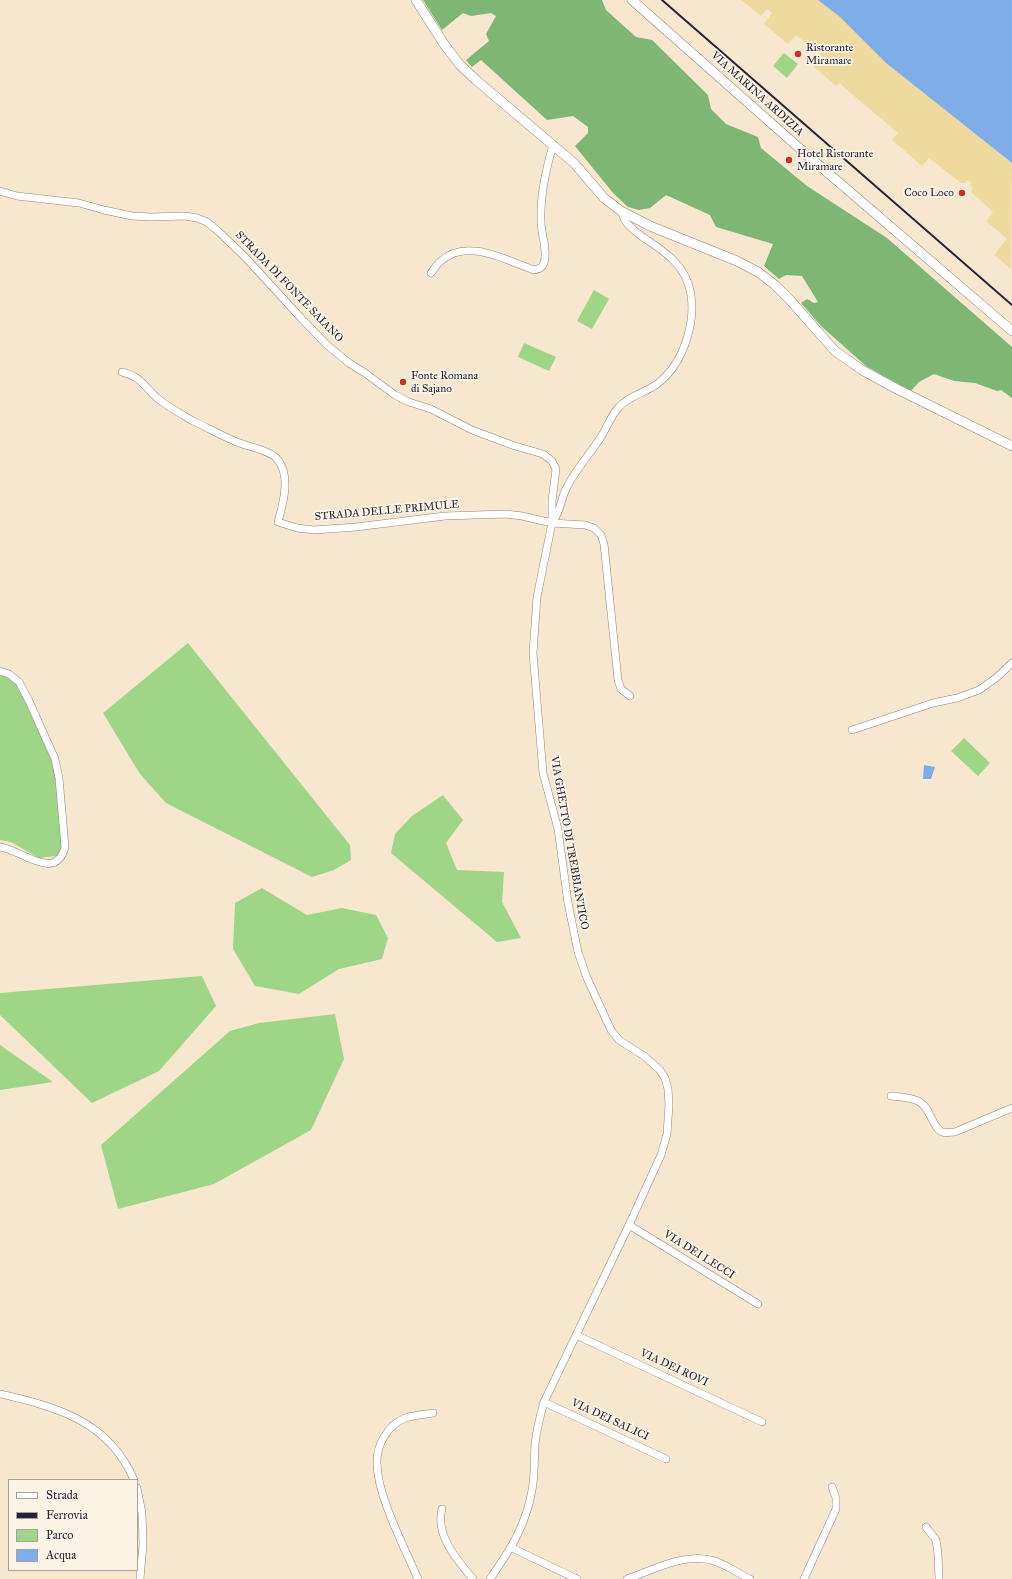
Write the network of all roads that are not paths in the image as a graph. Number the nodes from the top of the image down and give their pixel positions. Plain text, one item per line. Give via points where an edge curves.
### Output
1 (416, 0) edge
2 (632, 0) edge
3 (553, 145) junction
4 (0, 191) edge
5 (621, 211) junction
6 (431, 273) dead end
7 (1012, 331) edge
8 (122, 372) dead end
9 (1012, 446) edge
10 (552, 523) junction
11 (1012, 663) edge
12 (0, 671) edge
13 (630, 696) dead end
14 (852, 730) dead end
15 (0, 846) edge
16 (890, 1096) dead end
17 (1012, 1108) edge
18 (629, 1225) junction
19 (758, 1304) dead end
20 (576, 1335) junction
21 (0, 1394) edge
22 (544, 1402) junction
23 (433, 1413) dead end
24 (762, 1422) dead end
25 (666, 1459) dead end
26 (134, 1479) edge
27 (832, 1487) dead end
28 (138, 1493) edge
29 (442, 1509) dead end
30 (926, 1528) dead end
31 (512, 1548) junction
32 (140, 1579) edge
33 (418, 1579) edge
34 (473, 1579) edge
35 (490, 1579) edge
36 (577, 1579) edge
37 (627, 1579) edge
38 (750, 1579) edge
39 (804, 1579) edge
40 (939, 1579) edge

1 - 3 main road via 460,65
2 - 7 main road, VIA MARINA ARDIZIA
3 - 5 main road via 574,163 604,198
3 - 6 street via 547,165 541,207 545,249 540,269 534,270 488,253 469,250 447,256
4 - 10 street, STRADA DI FONTE SAIANO via 17,196 79,203 132,216 185,216 207,222 245,256 328,345 395,395 431,409 472,430 543,454 552,461 556,469
5 - 9 main road via 758,272 790,300 835,350 862,370
5 - 10 street via 634,231 678,263 687,282 691,299 690,322 676,364 656,385 625,401 618,408 564,492 559,514
8 - 10 street, STRADA DELLE PRIMULE via 138,378 157,398 176,411 236,442 277,458 282,465 284,477 278,522 314,530 445,516 506,514
10 - 13 street via 585,525 594,528 601,535 618,680 621,689
10 - 18 street, VIA GHETTO DI TREBBIANTICO via 537,597 533,653 543,773 558,829 568,903 578,952 611,1030 619,1040 659,1069 668,1089 667,1134 661,1155
11 - 14 street via 979,690
12 - 15 street via 19,682 55,759 65,847 63,855 57,861 42,864
16 - 17 street via 907,1097 918,1101 929,1111 937,1128 947,1133
18 - 19 street, VIA DEI LECCI
18 - 20 street, VIA GHETTO DI TREBBIANTICO
20 - 22 street, VIA GHETTO DI TREBBIANTICO
20 - 24 street, VIA DEI ROVI
21 - 26 street via 34,1401 82,1420 119,1452
22 - 25 street, VIA DEI SALICI
22 - 31 street, VIA GHETTO DI TREBBIANTICO via 535,1445 532,1490 525,1518
23 - 33 street via 401,1420 380,1444 377,1461 384,1497
27 - 39 street via 836,1509
28 - 32 street via 142,1513 143,1544
29 - 34 street via 439,1518 441,1531 457,1560
30 - 40 street via 936,1540
31 - 35 street, VIA GHETTO DI TREBBIANTICO
31 - 36 street
37 - 38 street via 686,1558 699,1558 712,1560

